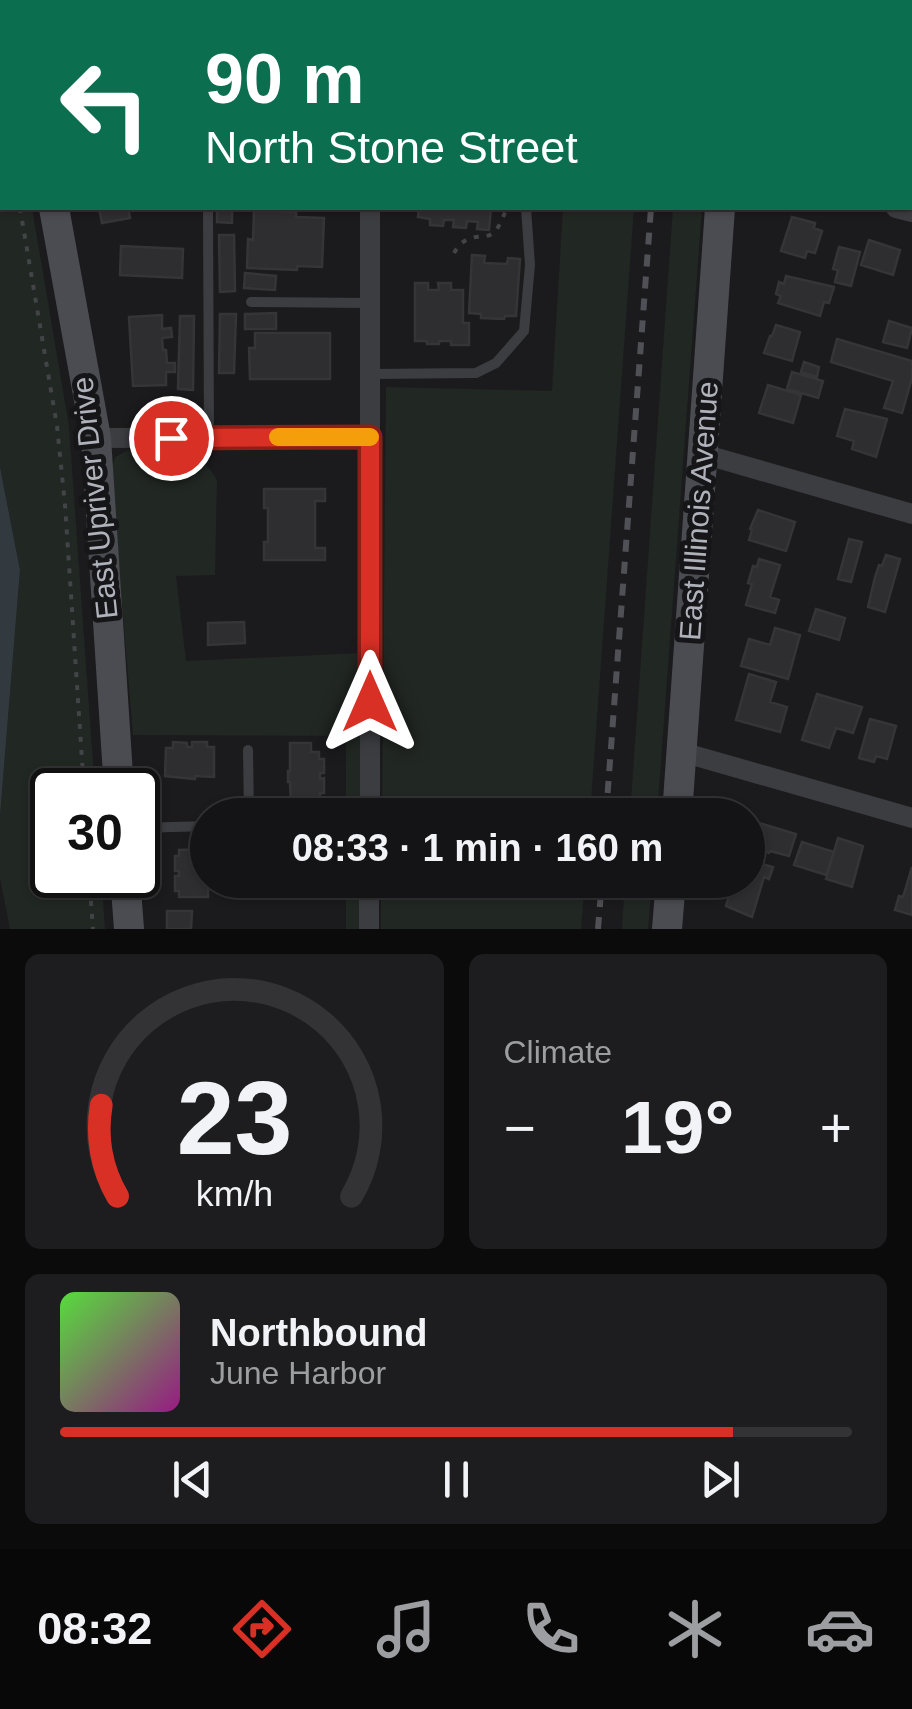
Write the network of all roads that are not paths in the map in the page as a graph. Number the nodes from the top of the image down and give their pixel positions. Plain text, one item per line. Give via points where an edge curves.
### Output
1 (54, 210) edge
2 (208, 210) edge
3 (370, 210) edge
4 (526, 210) edge
5 (720, 210) edge
6 (251, 302) dead end
7 (370, 303) junction
8 (370, 374) junction
9 (209, 437) junction
10 (370, 437) junction
11 (96, 438) junction
12 (703, 454) junction
13 (912, 514) edge
14 (248, 750) dead end
15 (682, 752) junction
16 (118, 768) edge
17 (249, 798) edge
18 (370, 798) edge
19 (678, 798) edge
20 (912, 818) edge
21 (160, 827) edge
22 (190, 827) edge
23 (127, 898) edge
24 (370, 898) edge
25 (670, 898) edge
26 (129, 929) edge
27 (370, 929) edge
28 (667, 929) edge

1 - 11 main road, East Upriver Drive
2 - 9 lane
3 - 7 street
4 - 8 lane via 527,317 517,342 476,373
5 - 12 main road, East Illinois Avenue
6 - 7 lane
7 - 8 street
8 - 10 street
9 - 10 street
9 - 11 street
10 - 18 street
11 - 16 main road, East Upriver Drive
12 - 13 street
12 - 15 main road, East Illinois Avenue
14 - 17 lane
15 - 19 main road, East Illinois Avenue
15 - 20 street
21 - 22 lane
23 - 26 main road
24 - 27 street
25 - 28 main road

